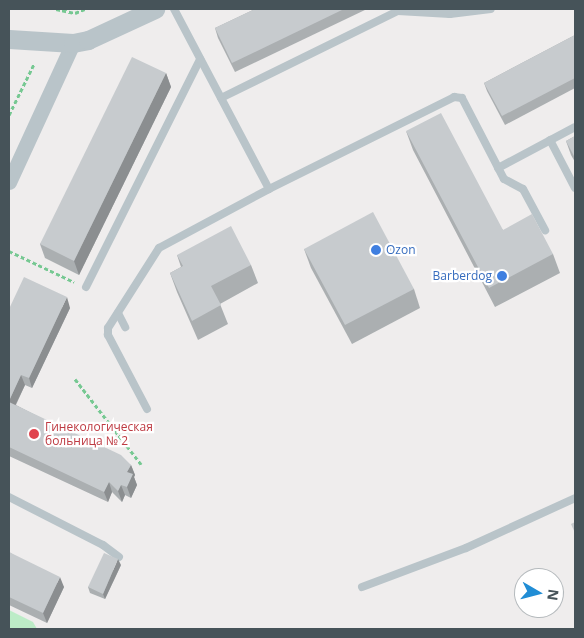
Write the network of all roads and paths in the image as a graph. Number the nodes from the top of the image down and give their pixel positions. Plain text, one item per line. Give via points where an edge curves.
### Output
1 (56, 9) edge
2 (85, 9) edge
3 (174, 9) edge
4 (491, 9) edge
5 (148, 10) edge
6 (9, 39) edge
7 (73, 43) junction
8 (200, 59) junction
9 (34, 64) dead end
10 (221, 98) junction
11 (9, 115) edge
12 (575, 127) edge
13 (550, 140) junction
14 (498, 168) junction
15 (9, 182) edge
16 (575, 188) edge
17 (269, 189) junction
18 (545, 230) dead end
19 (9, 251) edge
20 (86, 288) joint
21 (118, 313) junction
22 (125, 327) dead end
23 (75, 378) dead end
24 (147, 409) dead end
25 (141, 464) dead end
26 (9, 497) edge
27 (575, 498) edge
28 (119, 557) edge
29 (362, 587) dead end

1 - 2 path via 75,13
3 - 8 lane
4 - 10 lane via 450,14 398,11
5 - 7 street via 88,40
6 - 7 street
7 - 15 street
8 - 10 lane
8 - 20 lane
9 - 11 path
10 - 17 lane
12 - 13 lane
13 - 14 lane
13 - 16 lane
14 - 17 lane via 462,98 454,97
14 - 18 lane via 506,181 523,189
17 - 21 lane via 159,248
19 - 20 path
21 - 22 lane
21 - 24 lane via 108,328 108,335
23 - 25 path
26 - 28 lane via 103,545
27 - 29 lane via 466,548

